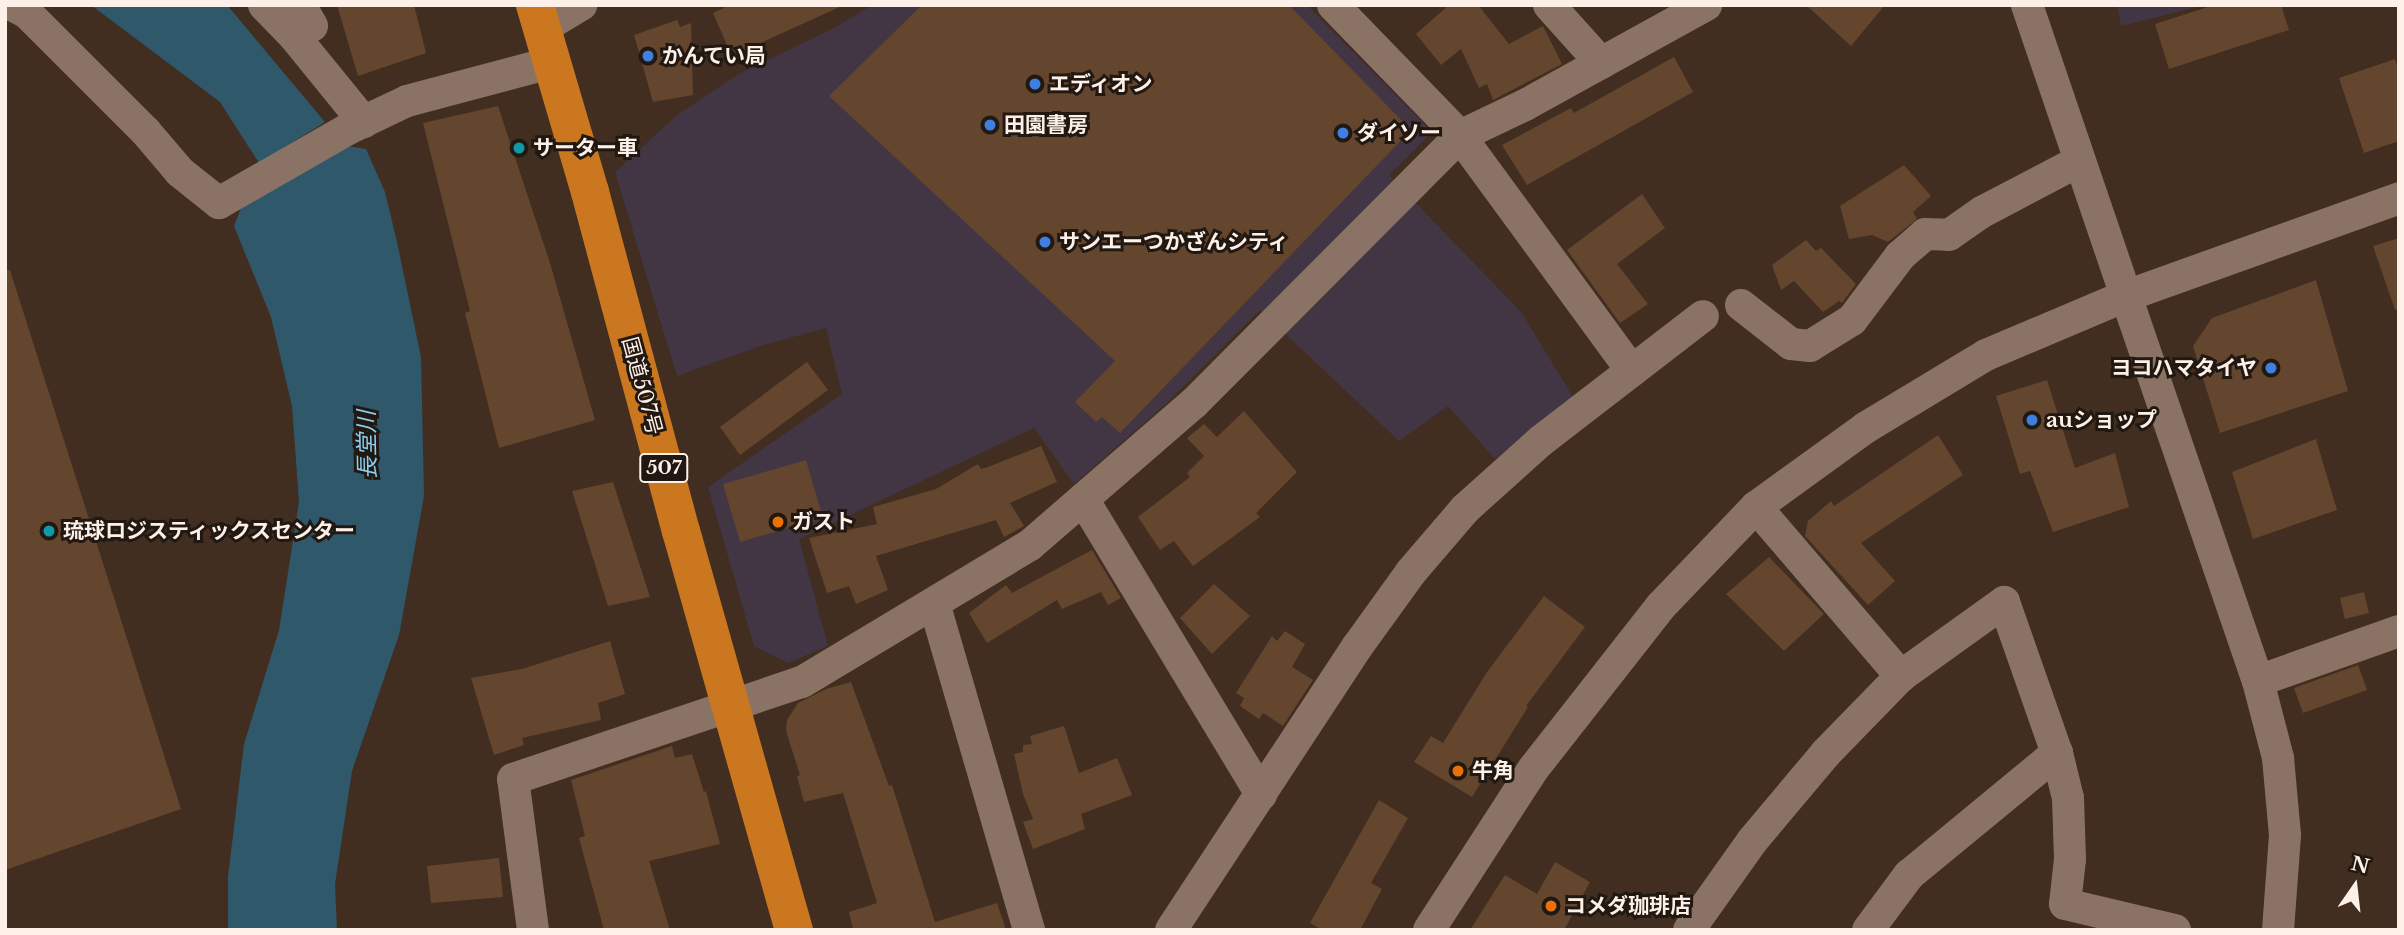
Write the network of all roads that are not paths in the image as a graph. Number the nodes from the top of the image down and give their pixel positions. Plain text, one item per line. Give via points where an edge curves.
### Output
1 (12, 5) edge
2 (264, 5) edge
3 (581, 5) edge
4 (1333, 5) edge
5 (1549, 5) edge
6 (1706, 5) edge
7 (2027, 5) edge
8 (542, 32) edge
9 (1601, 63) junction
10 (356, 125) junction
11 (1460, 136) junction
12 (2079, 162) junction
13 (2399, 198) edge
14 (2126, 296) junction
15 (1741, 304) dead end
16 (1703, 316) dead end
17 (1632, 371) junction
18 (1083, 499) junction
19 (1756, 508) junction
20 (934, 603) junction
21 (2399, 631) edge
22 (1901, 676) junction
23 (2258, 681) junction
24 (730, 705) junction
25 (2057, 753) junction
26 (1261, 794) junction
27 (2060, 917) edge
28 (533, 930) edge
29 (794, 930) edge
30 (1029, 930) edge
31 (1171, 930) edge
32 (1430, 930) edge
33 (1689, 930) edge
34 (1868, 930) edge
35 (2175, 930) edge
36 (2278, 930) edge

1 - 10 street via 27,13 180,172 219,203
2 - 10 street via 295,36
3 - 8 street
4 - 11 street
5 - 9 street
6 - 9 street
7 - 12 street
8 - 10 street
8 - 24 highway, 国道507号 / 507
9 - 11 street
11 - 17 street
11 - 18 street via 1194,403
12 - 14 street
12 - 15 street via 1982,212 1949,235 1924,234 1900,256 1852,320 1810,346 1791,344
13 - 14 street
14 - 19 street via 1986,355 1865,428
14 - 23 street
16 - 17 street
17 - 26 street via 1542,440 1465,509 1411,572 1357,647
18 - 20 street via 1030,545
18 - 26 street
19 - 22 street
19 - 32 street via 1661,606 1534,768
20 - 24 street via 802,682
20 - 30 street
21 - 23 street
22 - 25 street via 2004,601
22 - 33 street via 1826,753 1761,830
23 - 36 street via 2278,758 2285,835
24 - 28 street via 513,779
24 - 29 highway, 国道507号 / 507
25 - 27 street via 2068,798 2070,859
25 - 34 street via 1909,875
26 - 31 street
27 - 35 street

